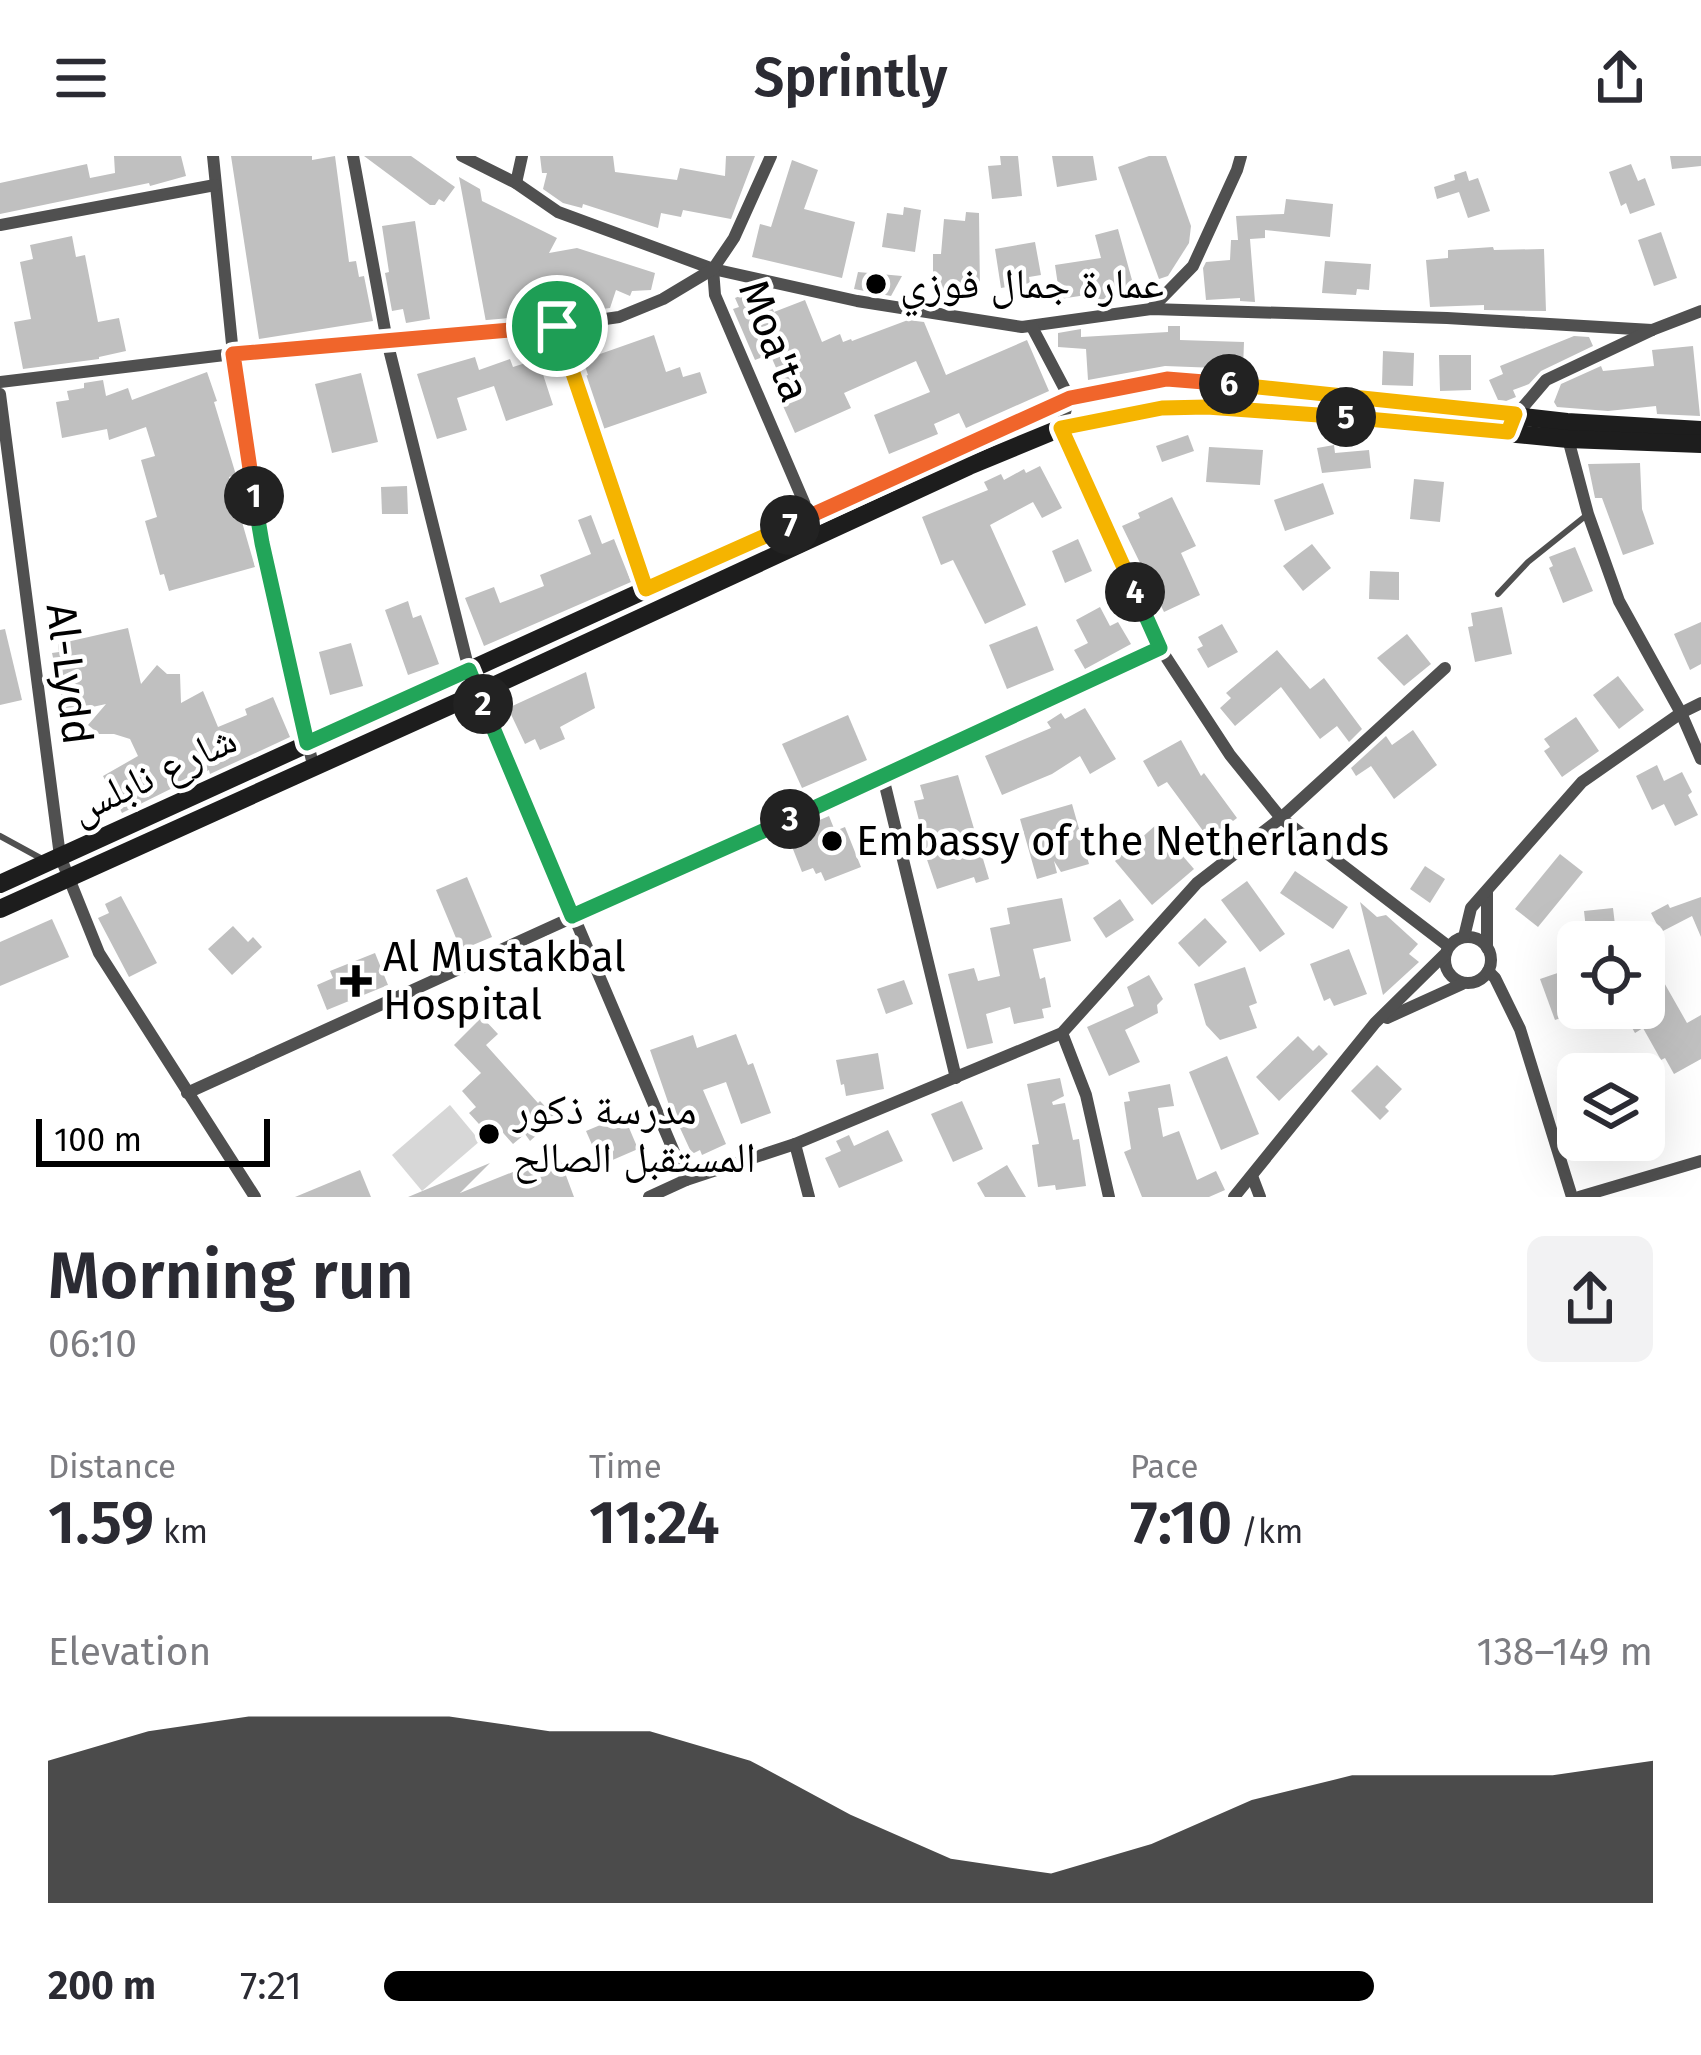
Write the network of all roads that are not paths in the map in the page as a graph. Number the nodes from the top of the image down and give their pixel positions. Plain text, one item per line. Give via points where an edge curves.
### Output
1 (213, 156) edge
2 (353, 156) edge
3 (462, 156) edge
4 (522, 156) edge
5 (771, 156) edge
6 (1240, 156) edge
7 (515, 183) junction
8 (215, 185) junction
9 (0, 225) edge
10 (713, 269) junction
11 (1151, 309) junction
12 (1701, 311) edge
13 (557, 326) junction
14 (1033, 327) junction
15 (1652, 330) junction
16 (387, 341) junction
17 (233, 354) junction
18 (0, 382) edge
19 (0, 394) edge
20 (1070, 398) junction
21 (1511, 423) junction
22 (1061, 428) junction
23 (1567, 430) junction
24 (1701, 430) edge
25 (1701, 445) edge
26 (1588, 514) junction
27 (810, 516) junction
28 (818, 535) junction
29 (646, 589) junction
30 (1498, 594) dead end
31 (1160, 648) junction
32 (1445, 668) dead end
33 (469, 670) junction
34 (478, 693) junction
35 (1701, 704) edge
36 (1681, 712) junction
37 (307, 743) junction
38 (1701, 759) edge
39 (313, 765) junction
40 (883, 777) junction
41 (1282, 818) junction
42 (0, 836) edge
43 (54, 859) junction
44 (68, 878) junction
45 (0, 884) edge
46 (1486, 890) junction
47 (0, 909) edge
48 (572, 916) junction
49 (1464, 937) junction
50 (1487, 948) junction
51 (1446, 951) junction
52 (1488, 971) junction
53 (1462, 984) junction
54 (1375, 1023) junction
55 (1062, 1033) junction
56 (956, 1078) junction
57 (188, 1093) junction
58 (796, 1144) junction
59 (1701, 1161) edge
60 (1252, 1176) junction
61 (686, 1180) junction
62 (255, 1197) edge
63 (649, 1197) edge
64 (808, 1197) edge
65 (1109, 1197) edge
66 (1234, 1197) edge
67 (1260, 1197) edge
68 (1576, 1197) edge

1 - 8 street
2 - 16 street
3 - 7 street
4 - 7 street
5 - 10 street
6 - 11 street via 1192,266
7 - 10 street via 558,212
8 - 9 street
8 - 17 street
10 - 13 street, Moa'ta via 619,317
10 - 14 street
10 - 27 street, Moa'ta via 715,295
11 - 14 street
11 - 15 street
12 - 15 street
13 - 16 street, Moa'ta
13 - 29 street
14 - 20 street
15 - 21 street via 1546,380
16 - 17 street, Moa'ta
16 - 33 street
17 - 18 street, Moa'ta
17 - 37 street via 262,543
19 - 43 street, Al-Lydd
20 - 21 main road, شارع نابلس via 1167,379
20 - 22 street
20 - 27 main road, شارع نابلس
21 - 22 main road, شارع نابلس via 1207,407
21 - 23 main road, شارع نابلس
22 - 28 main road, شارع نابلس
22 - 31 street
23 - 24 main road, شارع نابلس
23 - 25 main road, شارع نابلس
23 - 26 street
26 - 30 lane
26 - 36 street via 1619,602
27 - 28 street, Moa'ta
27 - 29 main road, شارع نابلس
28 - 34 main road, شارع نابلس
29 - 33 main road, شارع نابلس
31 - 40 street
31 - 41 street
32 - 41 street
33 - 34 street
33 - 37 main road, شارع نابلس
34 - 39 main road, شارع نابلس
34 - 48 street
35 - 36 street
36 - 38 street
36 - 46 street via 1582,782
37 - 39 street
37 - 43 main road, شارع نابلس
39 - 44 main road, شارع نابلس
40 - 48 street
40 - 56 street
41 - 51 street
41 - 55 street via 1197,883
42 - 43 lane
43 - 44 street, Al-Lydd
43 - 45 main road, شارع نابلس
44 - 47 main road, شارع نابلس
44 - 57 street, Al-Lydd via 98,953
46 - 49 street
46 - 50 street
48 - 57 street
48 - 61 street
49 - 50 street
49 - 51 street
50 - 52 street
51 - 53 street via 1448,973
51 - 54 street
52 - 53 street
52 - 68 street via 1520,1029
53 - 54 street
54 - 60 street
55 - 56 street
55 - 65 street
56 - 58 street
57 - 62 street, Al-Lydd
58 - 61 street
58 - 64 street
59 - 68 street
60 - 66 street
60 - 67 street
61 - 63 street

